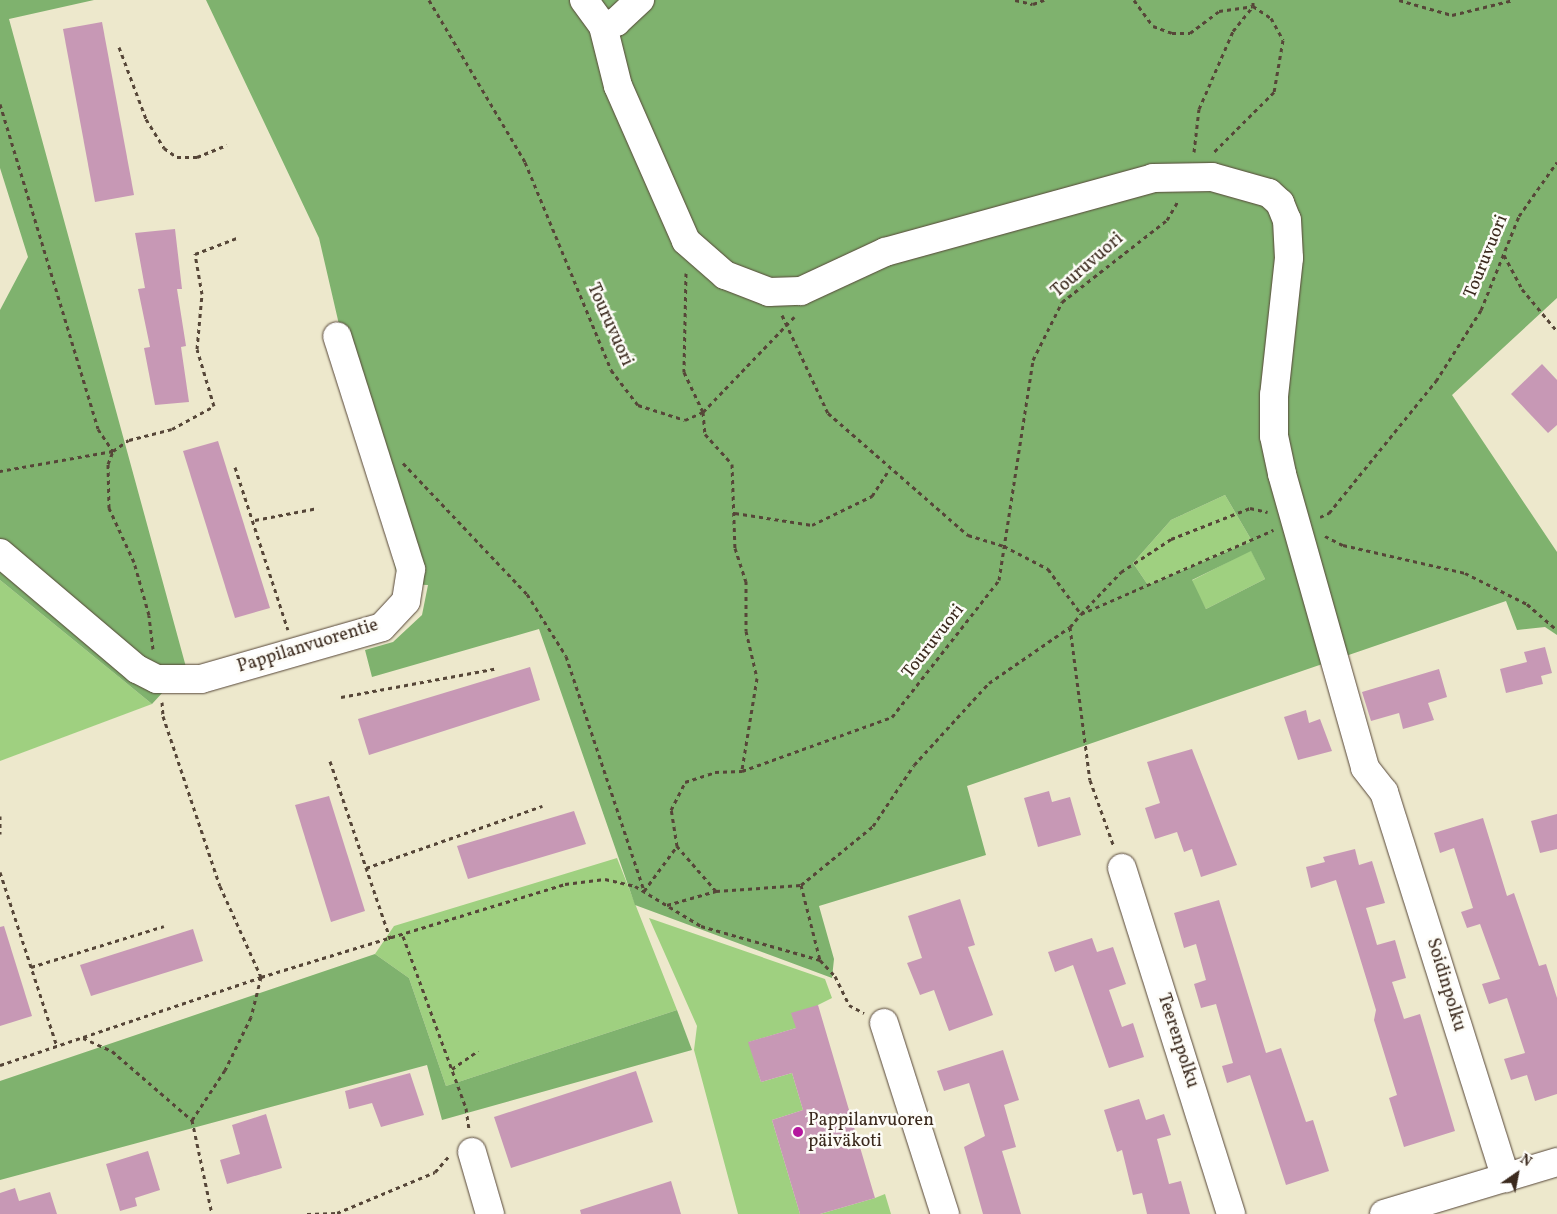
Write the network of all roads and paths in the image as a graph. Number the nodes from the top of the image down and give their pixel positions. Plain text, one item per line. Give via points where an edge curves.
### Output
1 (428, 0) edge
2 (584, 0) edge
3 (640, 0) edge
4 (1015, 0) edge
5 (1044, 0) edge
6 (1134, 0) edge
7 (1253, 0) edge
8 (1398, 0) edge
9 (1513, 0) edge
10 (1253, 6) junction
11 (603, 26) junction
12 (120, 47) dead end
13 (0, 104) edge
14 (227, 145) dead end
15 (1557, 162) edge
16 (1202, 176) junction
17 (1171, 194) dead end
18 (237, 238) dead end
19 (686, 241) junction
20 (1504, 255) junction
21 (796, 315) dead end
22 (786, 323) junction
23 (1557, 331) edge
24 (337, 336) dead end
25 (703, 412) junction
26 (113, 451) junction
27 (375, 456) junction
28 (235, 467) dead end
29 (889, 470) junction
30 (0, 471) edge
31 (318, 508) dead end
32 (735, 513) junction
33 (1294, 515) junction
34 (255, 520) junction
35 (1004, 546) junction
36 (0, 553) edge
37 (1081, 614) junction
38 (1070, 627) junction
39 (1557, 630) edge
40 (294, 650) junction
41 (494, 669) dead end
42 (157, 679) junction
43 (341, 697) dead end
44 (163, 716) dead end
45 (330, 761) dead end
46 (742, 771) junction
47 (542, 806) dead end
48 (0, 816) edge
49 (0, 834) edge
50 (677, 846) junction
51 (366, 868) junction
52 (1122, 868) joint
53 (0, 872) edge
54 (801, 885) junction
55 (644, 891) junction
56 (716, 891) junction
57 (667, 906) junction
58 (164, 926) dead end
59 (403, 936) junction
60 (391, 941) junction
61 (820, 960) junction
62 (31, 966) junction
63 (261, 977) junction
64 (884, 1023) joint
65 (83, 1038) junction
66 (57, 1046) junction
67 (478, 1051) dead end
68 (0, 1065) edge
69 (452, 1069) junction
70 (192, 1120) junction
71 (464, 1143) junction
72 (1557, 1162) edge
73 (1506, 1178) junction
74 (212, 1214) edge
75 (307, 1214) edge
76 (490, 1214) edge
77 (945, 1214) edge
78 (1232, 1214) edge
79 (1384, 1214) edge

1 - 25 path, Touruvuori via 525,162 611,370 638,405 685,420
2 - 11 street
3 - 11 street via 616,22
4 - 5 path via 1033,4
6 - 10 path via 1153,26 1172,33 1190,34 1228,8
7 - 10 path
8 - 9 path via 1452,15
10 - 16 path via 1233,31 1199,109
10 - 16 path via 1271,18 1284,40 1279,78 1268,101 1214,150
11 - 19 street via 618,86
12 - 14 path via 146,119 164,148 178,157 197,157
13 - 26 path via 98,430
15 - 20 path, Touruvuori via 1519,216
16 - 19 street via 1153,178 885,252 801,291 769,292 725,275
16 - 33 street, Soidinpolku via 1269,193 1280,203 1287,220 1289,258 1275,352 1274,436
17 - 35 path, Touruvuori via 1179,202 1176,212 1062,302 1033,360
18 - 26 path via 195,254 202,294 198,349 214,406 196,419 130,440
19 - 25 path via 684,372
20 - 23 path via 1522,289
20 - 33 path, Touruvuori via 1481,310 1405,420 1329,513 1312,521
21 - 22 path
22 - 25 path
22 - 29 path via 828,413
24 - 27 street, Pappilanvuorentie
25 - 32 path via 705,434 732,464
26 - 30 path
26 - 42 path via 105,486 109,508 134,562 149,615
27 - 40 street, Pappilanvuorentie via 411,569 406,601 382,627
27 - 55 path via 406,464 526,594 566,656
28 - 34 path
29 - 32 path via 872,496 812,525
29 - 35 path via 968,535
31 - 34 path
32 - 46 path via 735,548 746,581 746,631 757,678
33 - 37 path, Touruvuori
33 - 37 path via 1250,508 1171,540 1121,572
33 - 39 path via 1343,545 1465,573 1527,604
33 - 73 street, Soidinpolku via 1366,768 1384,792
34 - 40 path
35 - 37 path via 1048,569
35 - 46 path, Touruvuori via 999,580 892,717
36 - 42 street, Pappilanvuorentie via 137,669
37 - 38 path, Touruvuori
38 - 52 path via 1090,780
38 - 54 path, Touruvuori via 989,683 914,765 873,826
40 - 42 street, Pappilanvuorentie via 201,679
41 - 43 path
44 - 63 path via 220,886
45 - 51 path
46 - 50 path, Touruvuori via 715,772 685,782 671,810
47 - 51 path
48 - 49 path
50 - 55 path
50 - 56 path
51 - 60 path
52 - 78 street, Teerenpolku
53 - 62 path
54 - 56 path
54 - 61 path
55 - 57 path
55 - 59 path via 605,879 565,884
56 - 57 path
57 - 61 path via 710,930
58 - 62 path
59 - 60 path
59 - 69 path
60 - 63 path
61 - 64 path via 835,976 849,1004
62 - 66 path
63 - 65 path
63 - 70 path via 251,1017 234,1052
64 - 77 street
65 - 66 path
65 - 70 path via 112,1051
66 - 68 path
67 - 69 path
69 - 71 path
70 - 74 path
71 - 75 path via 435,1172 337,1212
71 - 76 street
72 - 73 street
73 - 79 street

